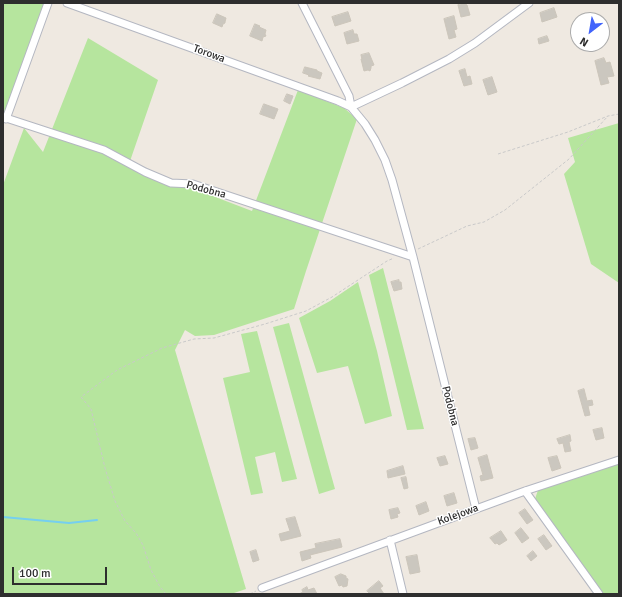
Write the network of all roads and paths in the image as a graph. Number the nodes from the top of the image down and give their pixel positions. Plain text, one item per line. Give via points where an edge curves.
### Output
1 (48, 3) edge
2 (67, 3) edge
3 (302, 3) edge
4 (529, 3) edge
5 (351, 107) junction
6 (619, 114) edge
7 (608, 116) junction
8 (5, 118) edge
9 (498, 154) dead end
10 (404, 254) junction
11 (412, 254) junction
12 (619, 460) edge
13 (526, 491) junction
14 (476, 508) junction
15 (390, 540) junction
16 (262, 588) dead end
17 (166, 594) edge
18 (403, 594) edge
19 (599, 594) edge

1 - 8 street
2 - 5 street, Torowa
3 - 5 street
4 - 5 street via 450,59
5 - 11 street, Podobna via 365,124 385,160
6 - 7 path
7 - 9 path via 568,132
7 - 11 path via 569,159 505,210
8 - 10 street, Podobna via 104,150 172,183 193,184
10 - 11 street, Podobna
10 - 17 path via 387,261 332,297 306,310 214,338 194,339 162,348 117,370 81,397 91,409 115,501 125,521 143,545 151,570
11 - 14 street, Podobna
12 - 13 street, Kolejowa
13 - 14 street, Kolejowa
13 - 19 street
14 - 15 street, Kolejowa
15 - 16 street, Kolejowa
15 - 18 street

